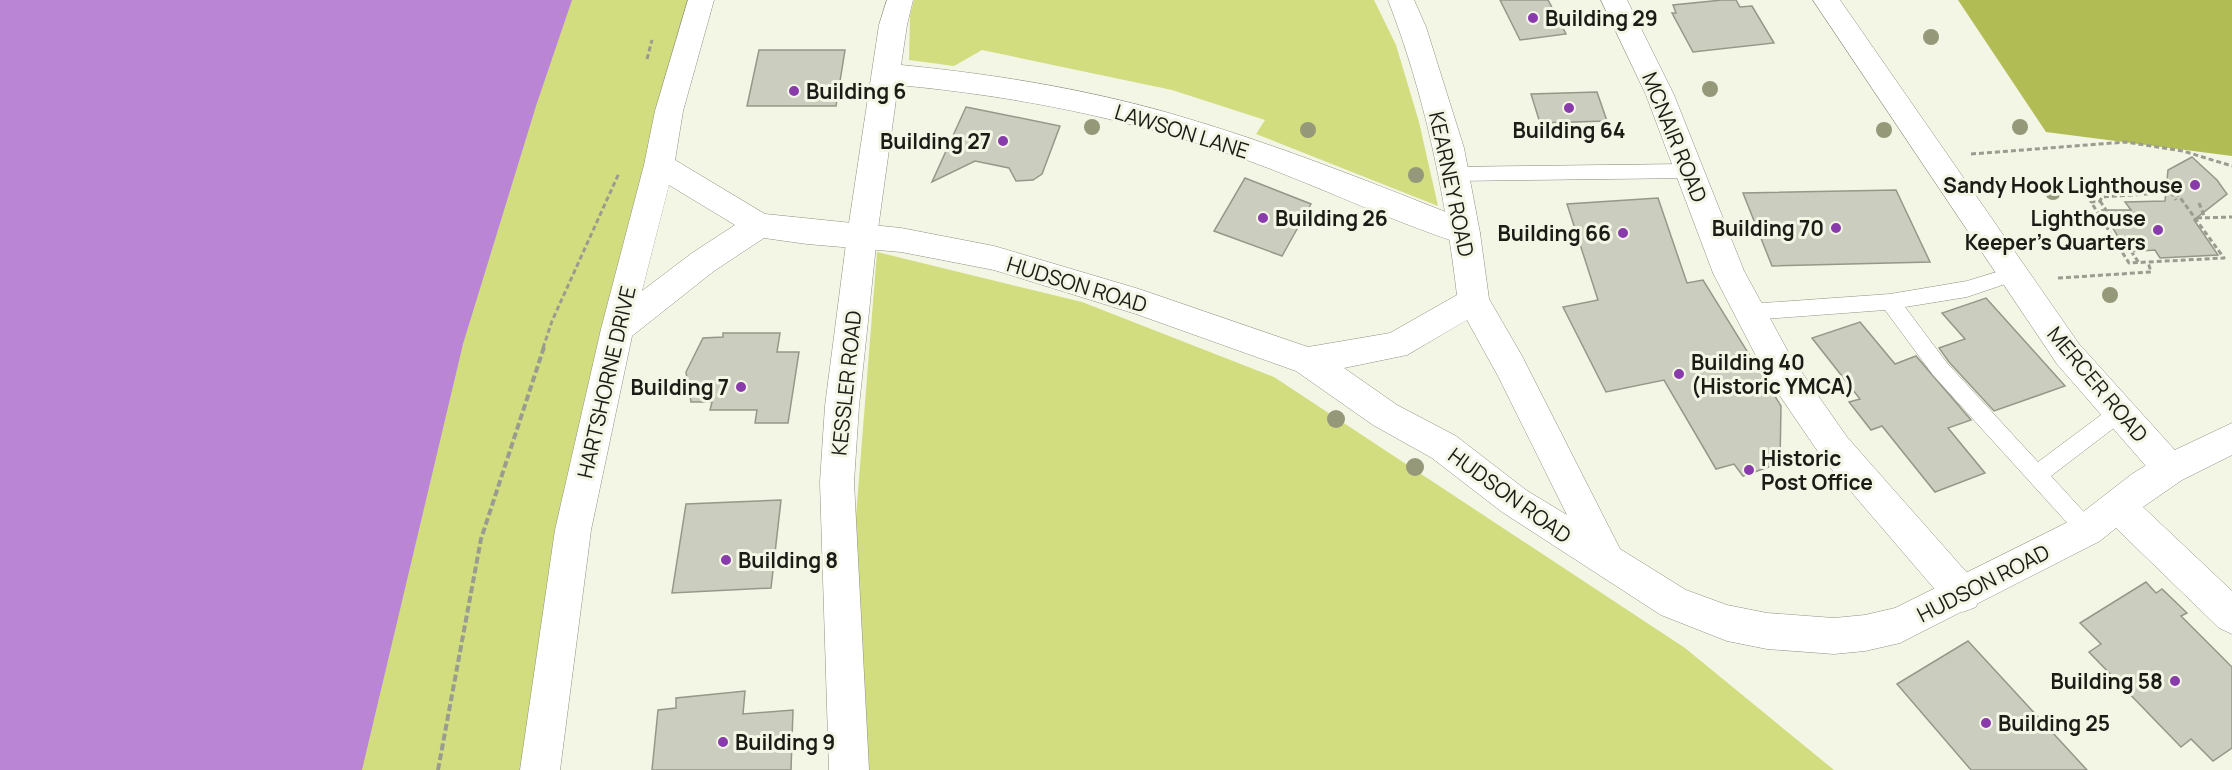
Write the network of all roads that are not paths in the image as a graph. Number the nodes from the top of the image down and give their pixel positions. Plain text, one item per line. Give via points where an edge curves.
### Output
1 (701, 0) edge
2 (900, 0) edge
3 (1401, 0) edge
4 (1614, 0) edge
5 (1826, 0) edge
6 (887, 74) junction
7 (659, 165) junction
8 (1690, 171) junction
9 (1454, 174) junction
10 (759, 225) junction
11 (1465, 233) junction
12 (862, 236) junction
13 (2015, 277) junction
14 (1473, 301) junction
15 (1890, 302) junction
16 (1750, 312) junction
17 (616, 329) junction
18 (1308, 361) junction
19 (2120, 412) junction
20 (2232, 438) edge
21 (2170, 469) junction
22 (2037, 475) junction
23 (2118, 506) junction
24 (2086, 530) junction
25 (1609, 564) junction
26 (1963, 595) junction
27 (2232, 616) edge
28 (540, 770) edge
29 (849, 770) edge

1 - 7 street, HARTSHORNE DRIVE via 669,111
2 - 6 street, KESSLER ROAD
3 - 9 street, KEARNEY ROAD via 1449,147
4 - 8 street, MCNAIR ROAD via 1660,95
5 - 13 street, MERCER ROAD
6 - 11 street, LAWSON LANE via 1023,90 1126,112 1204,134
6 - 12 street, KESSLER ROAD
7 - 10 street, HUDSON ROAD
7 - 17 street, HARTSHORNE DRIVE
8 - 9 lane
8 - 16 street, MCNAIR ROAD via 1729,273
9 - 11 street, KEARNEY ROAD
10 - 12 street, HUDSON ROAD
10 - 17 street via 703,262
11 - 14 street, KEARNEY ROAD
12 - 18 street, HUDSON ROAD via 994,258 1139,302
12 - 29 street, KESSLER ROAD via 837,482
13 - 15 lane
13 - 19 street, MERCER ROAD via 2068,354
14 - 18 street via 1396,345
14 - 25 street, KEARNEY ROAD via 1510,366
15 - 16 lane
15 - 22 lane via 1940,369
16 - 26 street, MCNAIR ROAD via 1779,368 1835,448
17 - 28 street, HARTSHORNE DRIVE via 573,530
18 - 25 street, HUDSON ROAD via 1385,415 1444,447 1514,501
19 - 21 street, MERCER ROAD
19 - 22 lane
20 - 21 street, HUDSON ROAD
21 - 23 street, HUDSON ROAD
22 - 24 lane
23 - 24 street, HUDSON ROAD
23 - 27 street
24 - 26 street, HUDSON ROAD
25 - 26 street, HUDSON ROAD via 1674,603 1727,623 1767,631 1834,636 1865,633 1900,625

